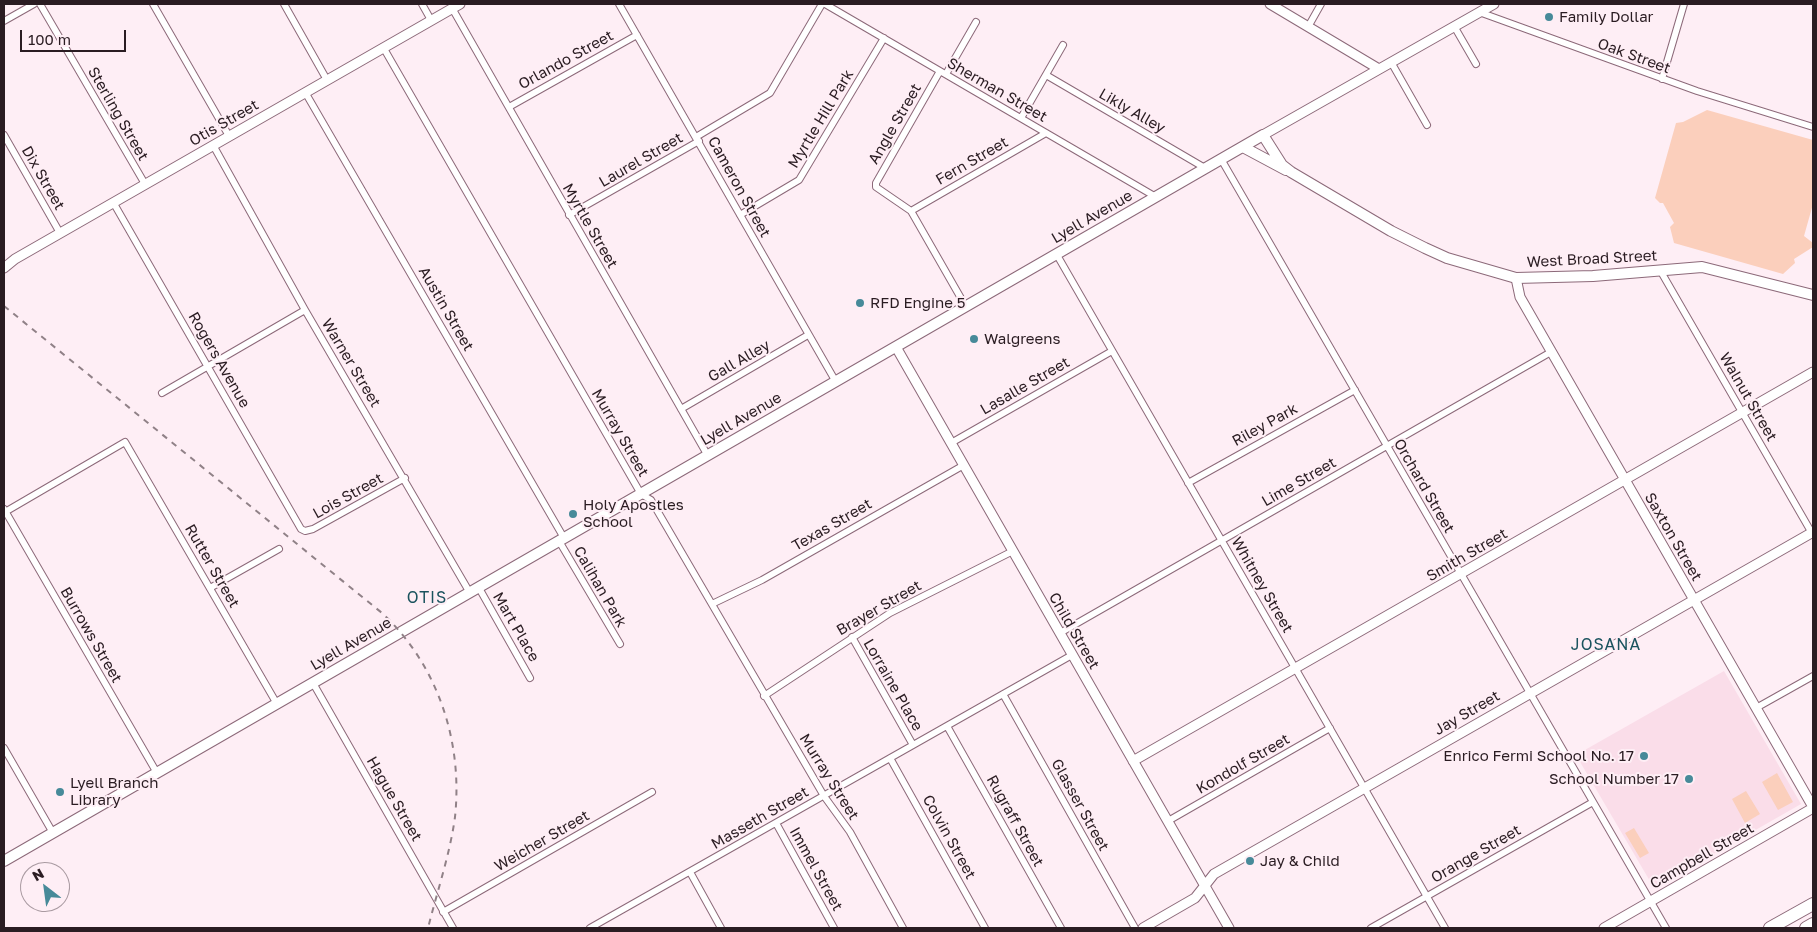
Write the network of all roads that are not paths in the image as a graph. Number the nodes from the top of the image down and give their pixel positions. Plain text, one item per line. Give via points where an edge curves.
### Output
1 (34, 4) edge
2 (40, 4) edge
3 (152, 4) edge
4 (284, 4) edge
5 (422, 4) edge
6 (619, 4) edge
7 (824, 4) edge
8 (1270, 4) edge
9 (1321, 4) edge
10 (1494, 4) edge
11 (1684, 4) edge
12 (456, 6) edge
13 (1479, 12) junction
14 (432, 20) junction
15 (4, 22) edge
16 (976, 22) dead end
17 (1454, 26) junction
18 (1308, 27) junction
19 (636, 35) junction
20 (884, 38) junction
21 (1063, 46) dead end
22 (383, 47) junction
23 (1391, 62) junction
24 (1476, 64) dead end
25 (1379, 69) junction
26 (943, 73) junction
27 (1046, 75) junction
28 (1662, 79) junction
29 (327, 80) junction
30 (305, 92) junction
31 (508, 107) junction
32 (1021, 118) junction
33 (1427, 125) dead end
34 (1813, 127) edge
35 (1046, 133) junction
36 (4, 135) edge
37 (1263, 135) junction
38 (229, 136) junction
39 (698, 139) junction
40 (213, 145) junction
41 (1243, 147) junction
42 (1221, 159) junction
43 (1205, 168) junction
44 (1291, 172) junction
45 (145, 184) junction
46 (1156, 197) junction
47 (114, 202) junction
48 (911, 211) junction
49 (569, 215) junction
50 (740, 215) junction
51 (60, 233) junction
52 (1057, 254) junction
53 (4, 268) edge
54 (1660, 270) junction
55 (1516, 278) junction
56 (1813, 296) edge
57 (966, 307) junction
58 (305, 310) junction
59 (808, 335) junction
60 (896, 347) junction
61 (1112, 351) junction
62 (1551, 352) junction
63 (209, 366) junction
64 (1813, 372) edge
65 (836, 382) junction
66 (1355, 390) junction
67 (162, 393) dead end
68 (681, 409) junction
69 (1743, 413) junction
70 (951, 443) junction
71 (1387, 446) junction
72 (708, 456) junction
73 (964, 465) junction
74 (405, 478) junction
75 (1625, 480) junction
76 (1188, 482) junction
77 (641, 494) junction
78 (4, 510) edge
79 (302, 530) joint
80 (1813, 533) edge
81 (562, 540) junction
82 (1222, 540) junction
83 (278, 549) dead end
84 (1013, 551) junction
85 (1461, 574) junction
86 (210, 588) junction
87 (475, 590) junction
88 (1694, 600) junction
89 (712, 604) junction
90 (1060, 633) junction
91 (852, 637) junction
92 (620, 644) dead end
93 (1072, 655) junction
94 (1295, 668) junction
95 (1813, 676) edge
96 (530, 678) dead end
97 (313, 683) junction
98 (1530, 693) junction
99 (1003, 694) junction
100 (764, 696) junction
101 (277, 704) junction
102 (1756, 708) junction
103 (946, 726) junction
104 (1330, 728) junction
105 (913, 745) junction
106 (4, 748) edge
107 (890, 758) junction
108 (1133, 761) junction
109 (157, 773) junction
110 (1364, 788) junction
111 (652, 792) dead end
112 (824, 796) junction
113 (1593, 802) junction
114 (1813, 808) edge
115 (1168, 821) junction
116 (776, 823) junction
117 (53, 833) junction
118 (4, 861) edge
119 (690, 872) junction
120 (1205, 886) junction
121 (1427, 896) junction
122 (1650, 902) junction
123 (1813, 904) edge
124 (443, 912) junction
125 (1813, 924) edge
126 (453, 928) edge
127 (590, 928) edge
128 (721, 928) edge
129 (834, 928) edge
130 (903, 928) edge
131 (985, 928) edge
132 (1061, 928) edge
133 (1135, 928) edge
134 (1143, 928) edge
135 (1229, 928) edge
136 (1371, 928) edge
137 (1445, 928) edge
138 (1604, 928) edge
139 (1666, 928) edge
140 (1770, 928) edge
141 (1806, 928) edge

1 - 15 street
2 - 45 street, Sterling Street
3 - 38 street
4 - 29 street
5 - 14 street
6 - 19 street, Cameron Street
7 - 20 street, Sherman Street
7 - 39 street, Laurel Street via 770,93
8 - 18 street
9 - 18 street
10 - 13 street, Lyell Avenue
11 - 28 street
12 - 14 street, Otis Street
12 - 31 street, Myrtle Street
13 - 17 street, Lyell Avenue
13 - 28 street, Oak Street
14 - 22 street, Otis Street
16 - 26 street
17 - 23 street, Lyell Avenue
17 - 24 street
18 - 25 street
19 - 31 street, Orlando Street
19 - 39 street, Cameron Street
20 - 26 street, Sherman Street
20 - 50 street, Myrtle Hill Park via 803,175 794,184
21 - 27 street
22 - 29 street, Otis Street
22 - 77 street, Murray Street
23 - 25 street, Lyell Avenue
23 - 33 street
25 - 37 street, Lyell Avenue
26 - 32 street, Sherman Street
26 - 48 street, Angle Street via 876,183 879,190
27 - 32 street
27 - 43 street, Likly Alley
28 - 34 street, Oak Street
29 - 30 street, Otis Street
30 - 38 street, Otis Street
30 - 81 street, Austin Street
31 - 49 street, Myrtle Street
32 - 35 street, Sherman Street
35 - 46 street, Sherman Street
35 - 48 street, Fern Street
36 - 51 street, Dix Street
37 - 41 main road, Lyell Avenue
37 - 44 main road, West Broad Street via 1277,158
38 - 40 street, Otis Street
39 - 49 street, Laurel Street
39 - 50 street, Cameron Street
40 - 45 street, Otis Street
40 - 58 street, Warner Street
41 - 42 main road, Lyell Avenue
41 - 44 main road
42 - 43 main road, Lyell Avenue
42 - 66 street, Orchard Street
43 - 46 main road, Lyell Avenue
44 - 55 main road, West Broad Street via 1425,248 1447,258
45 - 47 street, Otis Street
46 - 52 main road, Lyell Avenue
47 - 51 street, Otis Street
47 - 63 street, Rogers Avenue
48 - 57 street, Angle Street
49 - 68 street, Myrtle Street
50 - 59 street, Cameron Street
51 - 53 street, Otis Street
52 - 57 main road, Lyell Avenue
52 - 61 street, Whitney Street
54 - 55 main road, West Broad Street
54 - 56 main road, West Broad Street via 1702,267
54 - 69 street, Walnut Street
55 - 62 street, Saxton Street via 1520,296
57 - 60 main road, Lyell Avenue
58 - 63 street
58 - 74 street, Warner Street
59 - 65 street, Cameron Street
59 - 68 street, Gall Alley
60 - 65 main road, Lyell Avenue
60 - 70 street, Child Street
61 - 70 street, Lasalle Street
61 - 76 street, Whitney Street
62 - 71 street, Lime Street
62 - 75 street, Saxton Street
63 - 67 street
63 - 79 street, Rogers Avenue
64 - 69 street, Smith Street
65 - 72 main road, Lyell Avenue
66 - 71 street, Orchard Street
66 - 76 street, Riley Park
68 - 72 street, Myrtle Street
69 - 75 street, Smith Street
69 - 80 street, Walnut Street
70 - 73 street, Child Street
71 - 82 street, Lime Street
71 - 85 street, Orchard Street
72 - 77 main road, Lyell Avenue
73 - 84 street, Child Street
73 - 89 street, Texas Street via 762,580
74 - 79 street, Lois Street via 313,529
74 - 87 street, Warner Street
75 - 85 street, Smith Street
75 - 88 street, Saxton Street
76 - 82 street, Whitney Street
77 - 81 main road, Lyell Avenue
77 - 89 street, Murray Street via 651,500
78 - 86 street, Rutter Street via 125,442
78 - 109 street, Burrows Street
80 - 88 street, Jay Street
81 - 87 main road, Lyell Avenue
81 - 92 street, Calihan Park
82 - 90 street, Lime Street
82 - 94 street, Whitney Street
83 - 86 street
84 - 90 street, Child Street
84 - 91 street, Brayer Street via 890,613
85 - 94 street, Smith Street
85 - 98 street, Orchard Street
86 - 101 street, Rutter Street
87 - 96 street, Mart Place
87 - 97 main road, Lyell Avenue
88 - 98 street, Jay Street
88 - 102 street, Saxton Street
89 - 100 street, Murray Street
90 - 93 street, Child Street
91 - 100 street, Brayer Street
91 - 105 street, Lorraine Place
93 - 99 street, Masseth Street
93 - 108 street, Child Street
94 - 104 street, Whitney Street
94 - 108 street, Smith Street
95 - 102 street
97 - 101 main road, Lyell Avenue
97 - 124 street, Hague Street
98 - 110 street, Jay Street
98 - 113 street, Orchard Street
99 - 103 street, Masseth Street
99 - 133 street, Glasser Street
100 - 112 street, Murray Street
101 - 109 main road, Lyell Avenue
102 - 114 street, Saxton Street
103 - 105 street, Masseth Street
103 - 132 street, Rugraff Street
104 - 110 street, Whitney Street
104 - 115 street, Kondolf Street
105 - 107 street, Masseth Street
106 - 117 street
107 - 112 street, Masseth Street
107 - 131 street, Colvin Street
108 - 115 street, Child Street
109 - 117 main road, Lyell Avenue
110 - 120 street, Jay Street via 1214,874
110 - 121 street, Whitney Street
111 - 124 street, Weicher Street
112 - 116 street, Masseth Street
112 - 130 street, Murray Street via 850,832
113 - 121 street, Orange Street
113 - 122 street, Orchard Street
114 - 122 street, Campbell Street
115 - 120 street, Child Street
116 - 119 street, Masseth Street
116 - 129 street, Immel Street
117 - 118 main road, Lyell Avenue
119 - 127 street, Masseth Street
119 - 128 street
120 - 134 street, Jay Street via 1195,898
120 - 135 street, Child Street
121 - 136 street, Orange Street
121 - 137 street, Whitney Street
122 - 138 street, Campbell Street
122 - 139 street, Orchard Street
123 - 140 highway
124 - 126 street, Hague Street
125 - 141 highway

